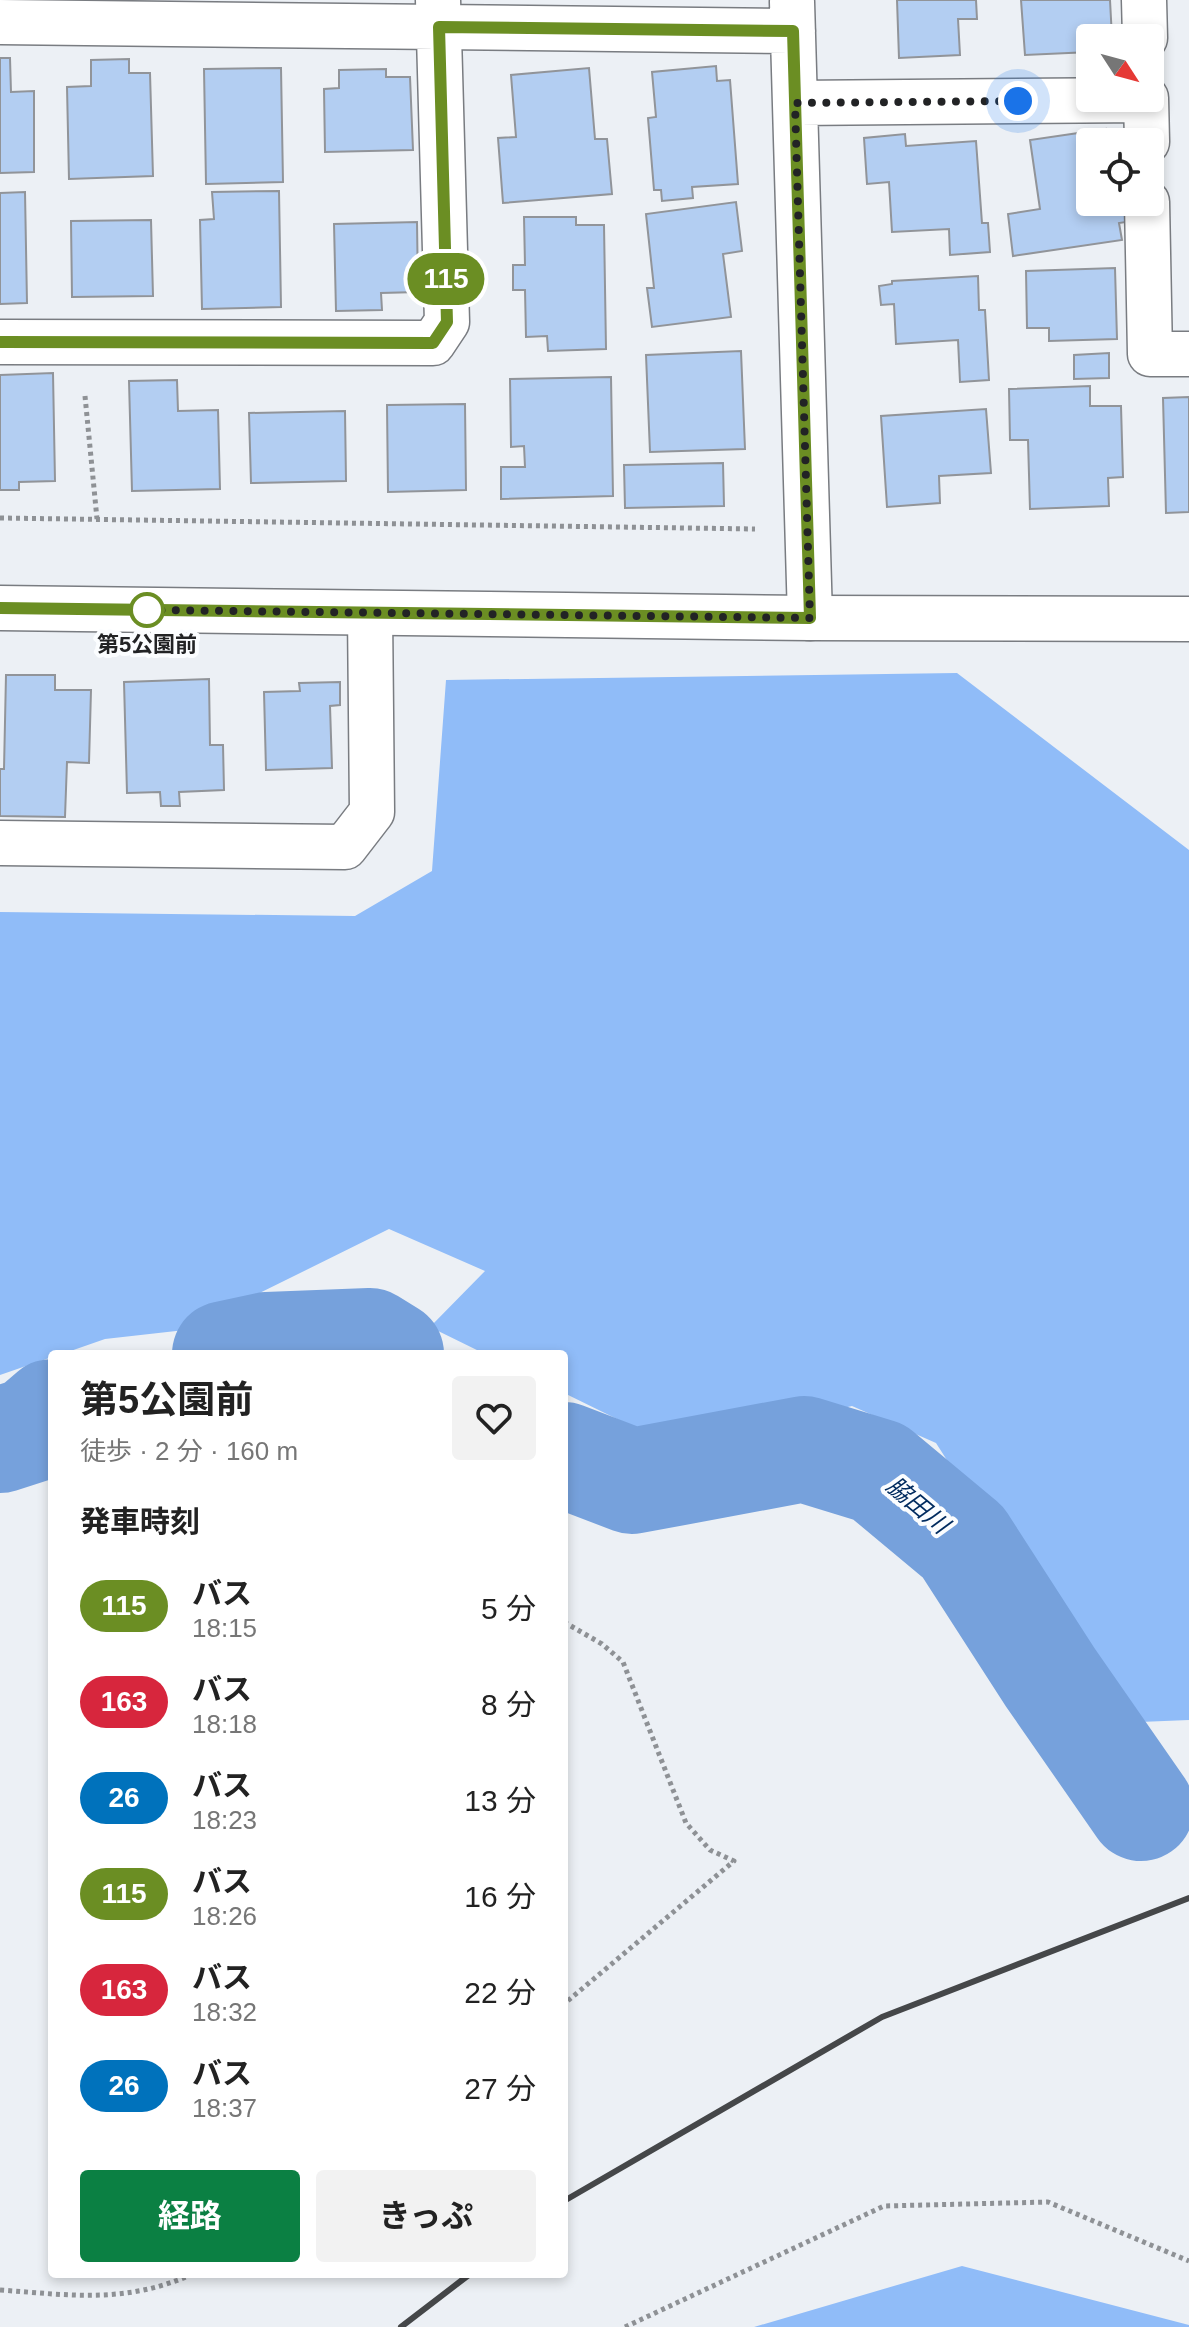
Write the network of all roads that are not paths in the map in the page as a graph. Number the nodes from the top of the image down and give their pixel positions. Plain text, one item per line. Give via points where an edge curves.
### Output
1 (1144, 0) edge
2 (128, 12) edge
3 (438, 13) edge
4 (792, 15) edge
5 (0, 22) edge
6 (1145, 24) edge
7 (795, 103) junction
8 (1146, 113) edge
9 (1147, 216) edge
10 (0, 342) edge
11 (1189, 354) edge
12 (0, 608) edge
13 (370, 613) junction
14 (810, 618) junction
15 (1189, 619) edge
16 (0, 843) edge

1 - 6 street
2 - 3 street
2 - 5 street
3 - 4 street
3 - 10 street via 447,322 433,343
4 - 7 street
7 - 8 street
7 - 14 street
9 - 11 street via 1150,354
12 - 13 street
13 - 14 street
13 - 16 street via 372,812 345,847
14 - 15 street

